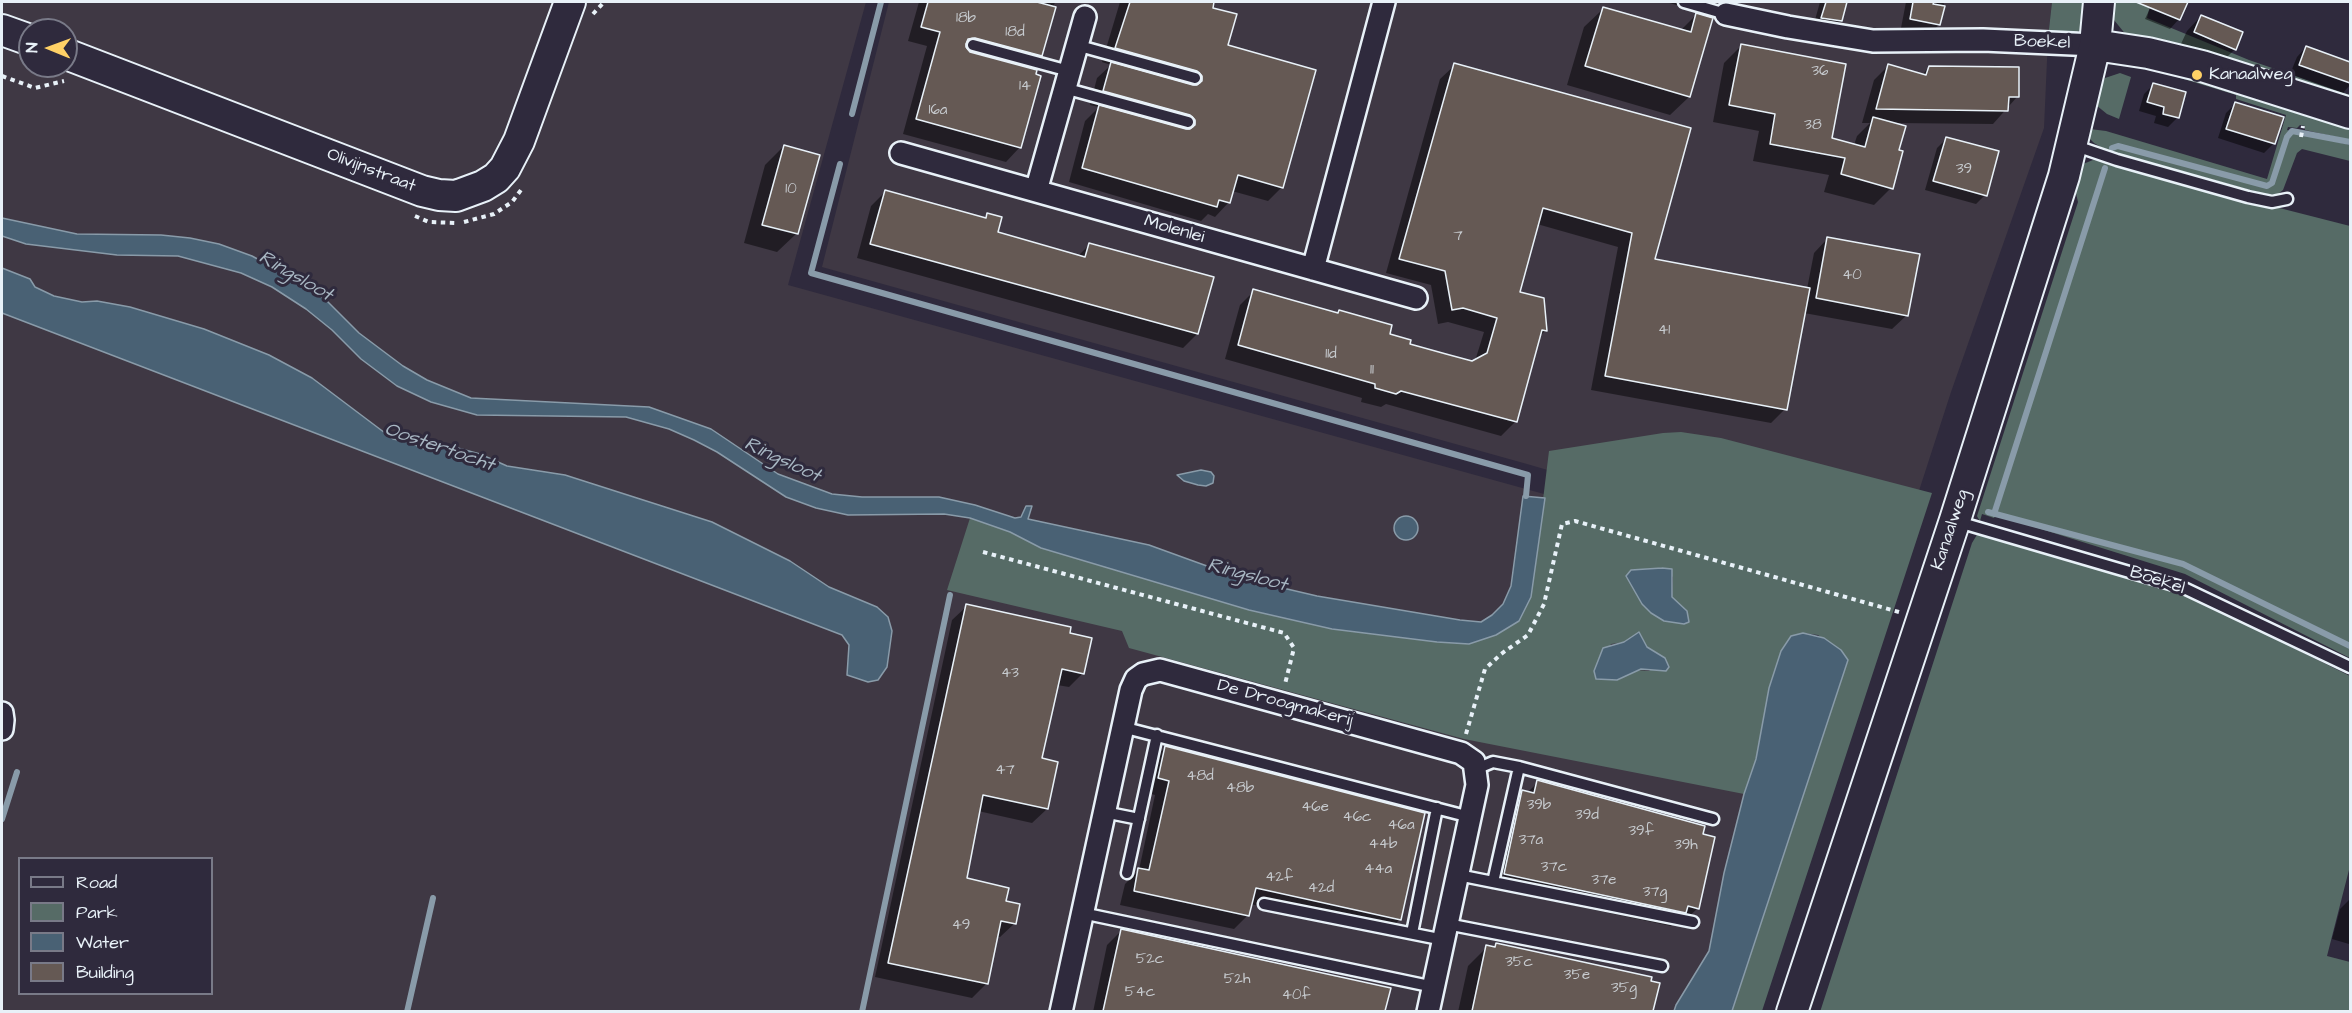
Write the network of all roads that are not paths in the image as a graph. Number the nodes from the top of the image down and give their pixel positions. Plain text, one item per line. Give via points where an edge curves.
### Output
1 (570, 2) edge
2 (1384, 2) edge
3 (1684, 2) edge
4 (2099, 2) edge
5 (1726, 14) joint
6 (1085, 17) dead end
7 (2, 30) edge
8 (18, 36) edge
9 (973, 45) dead end
10 (1076, 45) junction
11 (2095, 45) junction
12 (78, 59) edge
13 (1195, 78) dead end
14 (1067, 80) junction
15 (2350, 114) edge
16 (1188, 122) dead end
17 (2072, 145) junction
18 (901, 153) dead end
19 (1036, 191) junction
20 (2287, 199) dead end
21 (1313, 269) junction
22 (1416, 298) dead end
23 (1955, 520) junction
24 (2350, 668) edge
25 (2, 713) edge
26 (1122, 727) junction
27 (2, 729) edge
28 (1157, 735) junction
29 (1519, 767) junction
30 (1476, 769) junction
31 (1437, 808) junction
32 (1104, 812) junction
33 (1470, 817) junction
34 (1139, 819) junction
35 (1713, 819) dead end
36 (1127, 873) dead end
37 (1458, 875) junction
38 (1493, 882) junction
39 (1264, 904) dead end
40 (1082, 913) junction
41 (1693, 922) dead end
42 (1446, 932) junction
43 (1412, 933) junction
44 (1662, 966) dead end
45 (1434, 987) junction
46 (1061, 1011) edge
47 (1428, 1011) edge
48 (1792, 1011) edge

1 - 12 street, Olivijnstraat via 519,141 505,168 483,186 456,196 422,191
2 - 21 street
3 - 5 lane
4 - 11 street, Kanaalweg
5 - 11 street, Boekel via 1873,41
6 - 10 street
7 - 8 street
9 - 14 lane
10 - 13 lane
10 - 14 street
11 - 15 street, Boekel via 2202,66
11 - 17 street, Kanaalweg
14 - 16 lane
14 - 19 street
17 - 20 lane via 2248,196 2272,202
17 - 23 street, Kanaalweg
18 - 19 street, Molenlei
19 - 21 street, Molenlei
21 - 22 street, Molenlei
23 - 24 lane, Boekel via 2184,588
23 - 48 street, Kanaalweg
25 - 27 street
26 - 28 lane
26 - 30 street, De Droogmakerij via 1136,679 1151,671 1166,671 1461,753 1470,758
26 - 32 street, De Droogmakerij
28 - 31 lane
28 - 34 lane
29 - 30 lane via 1493,762
29 - 35 lane
29 - 38 lane
30 - 33 street
31 - 33 lane
31 - 43 lane
32 - 34 lane
32 - 40 street, De Droogmakerij
33 - 37 street
34 - 36 lane
37 - 38 lane
37 - 42 street
38 - 41 lane
39 - 43 lane
40 - 45 lane
40 - 46 street, De Droogmakerij
42 - 43 lane
42 - 44 lane
42 - 45 street
45 - 47 street

